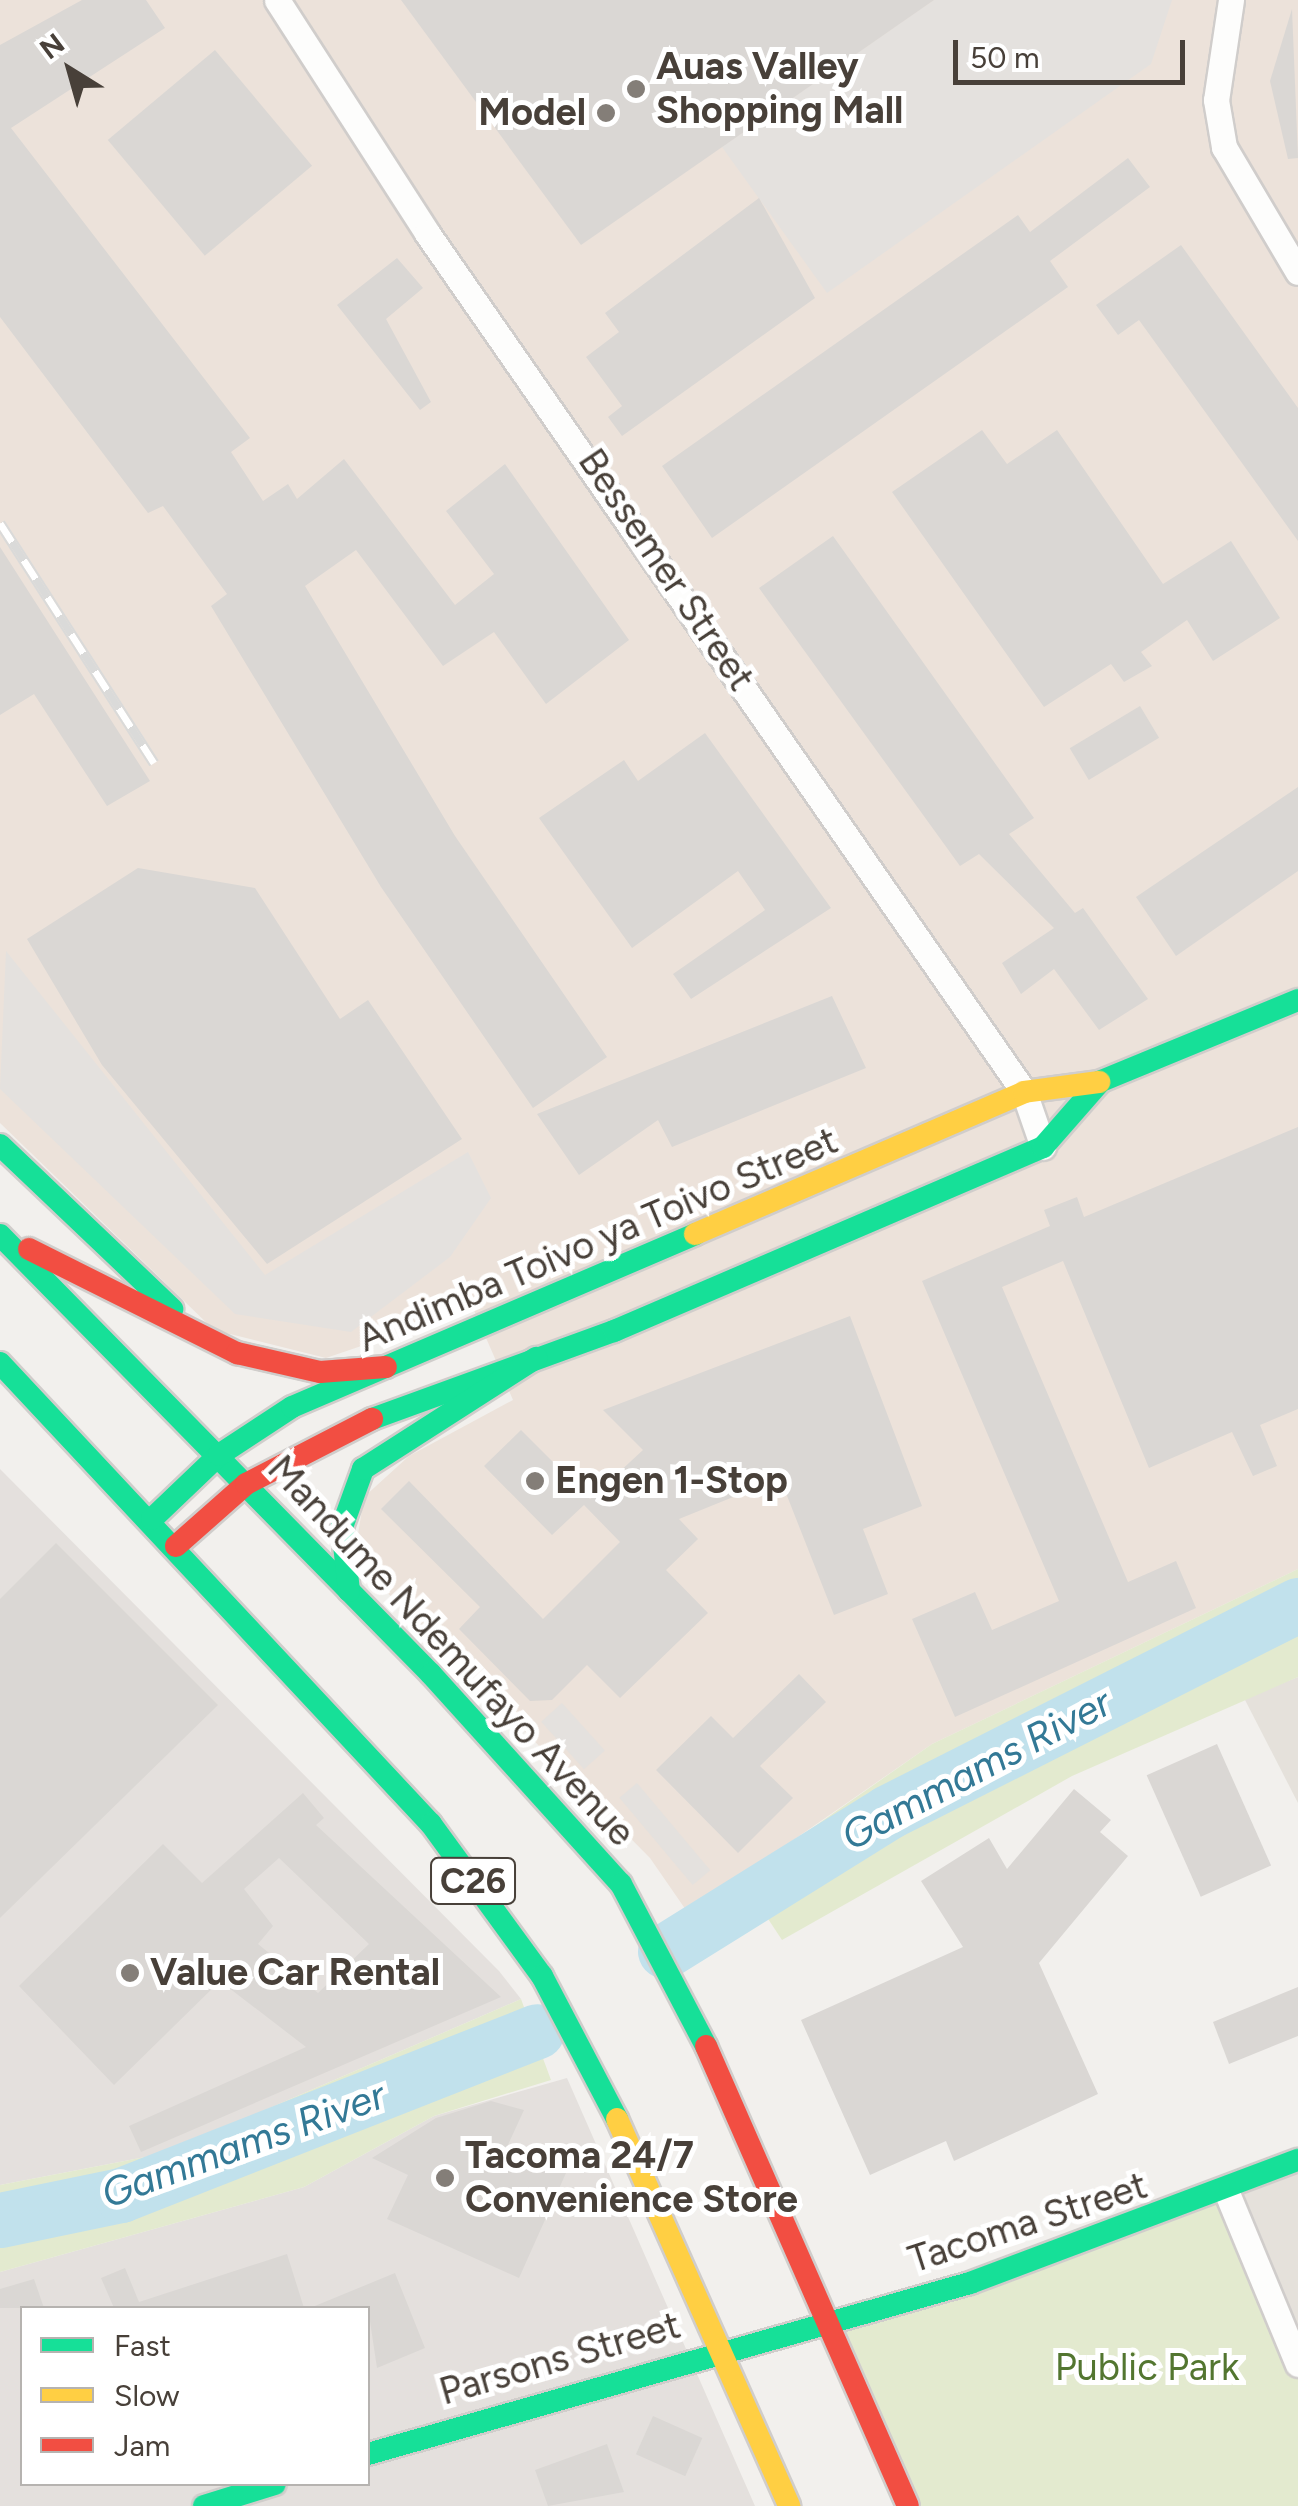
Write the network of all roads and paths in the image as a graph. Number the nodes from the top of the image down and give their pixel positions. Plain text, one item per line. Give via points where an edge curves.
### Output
1 (277, 0) edge
2 (1231, 0) edge
3 (1298, 272) edge
4 (1298, 1000) edge
5 (1100, 1082) junction
6 (1024, 1092) junction
7 (0, 1145) edge
8 (1043, 1147) junction
9 (0, 1234) edge
10 (200, 1336) junction
11 (536, 1358) junction
12 (386, 1367) junction
13 (5, 1374) edge
14 (219, 1455) junction
15 (246, 1484) junction
16 (152, 1519) junction
17 (176, 1546) junction
18 (349, 1591) junction
19 (1298, 2160) edge
20 (1227, 2193) junction
21 (827, 2322) junction
22 (774, 2335) joint
23 (721, 2348) junction
24 (1298, 2364) edge
25 (370, 2453) edge
26 (269, 2486) edge
27 (204, 2506) edge
28 (789, 2506) edge
29 (908, 2506) edge

1 - 6 street, Bessemer Street via 427,234
2 - 3 street via 1216,100 1224,147
4 - 5 main road, Andimba Toivo ya Toivo Street
5 - 6 main road, Andimba Toivo ya Toivo Street
5 - 8 main road, Andimba Toivo ya Toivo Street
6 - 8 street, Bessemer Street
6 - 12 main road, Andimba Toivo ya Toivo Street
7 - 10 main road
8 - 11 main road, Andimba Toivo ya Toivo Street
9 - 10 main road
9 - 14 main road, Mandume Ndemufayo Avenue
10 - 12 main road via 274,1364
11 - 15 main road, Andimba Toivo ya Toivo Street via 326,1436
11 - 18 main road via 362,1470 342,1527
12 - 14 main road, Andimba Toivo ya Toivo Street via 292,1407
13 - 16 main road, C26
14 - 15 main road, Mandume Ndemufayo Avenue
14 - 16 main road, Andimba Toivo ya Toivo Street
15 - 17 main road, Andimba Toivo ya Toivo Street
15 - 18 main road, Mandume Ndemufayo Avenue
16 - 17 main road, C26
17 - 23 main road, C26 via 431,1824 542,1976 596,2072
18 - 21 main road, Mandume Ndemufayo Avenue via 621,1884 686,2000
19 - 20 main road, Tacoma Street
20 - 21 main road, Tacoma Street via 970,2283
20 - 24 street
21 - 22 main road, Tacoma Street
21 - 29 main road, Mandume Ndemufayo Avenue
22 - 23 main road, Parsons Street
23 - 25 main road, Parsons Street
23 - 28 main road, C26
26 - 27 main road

